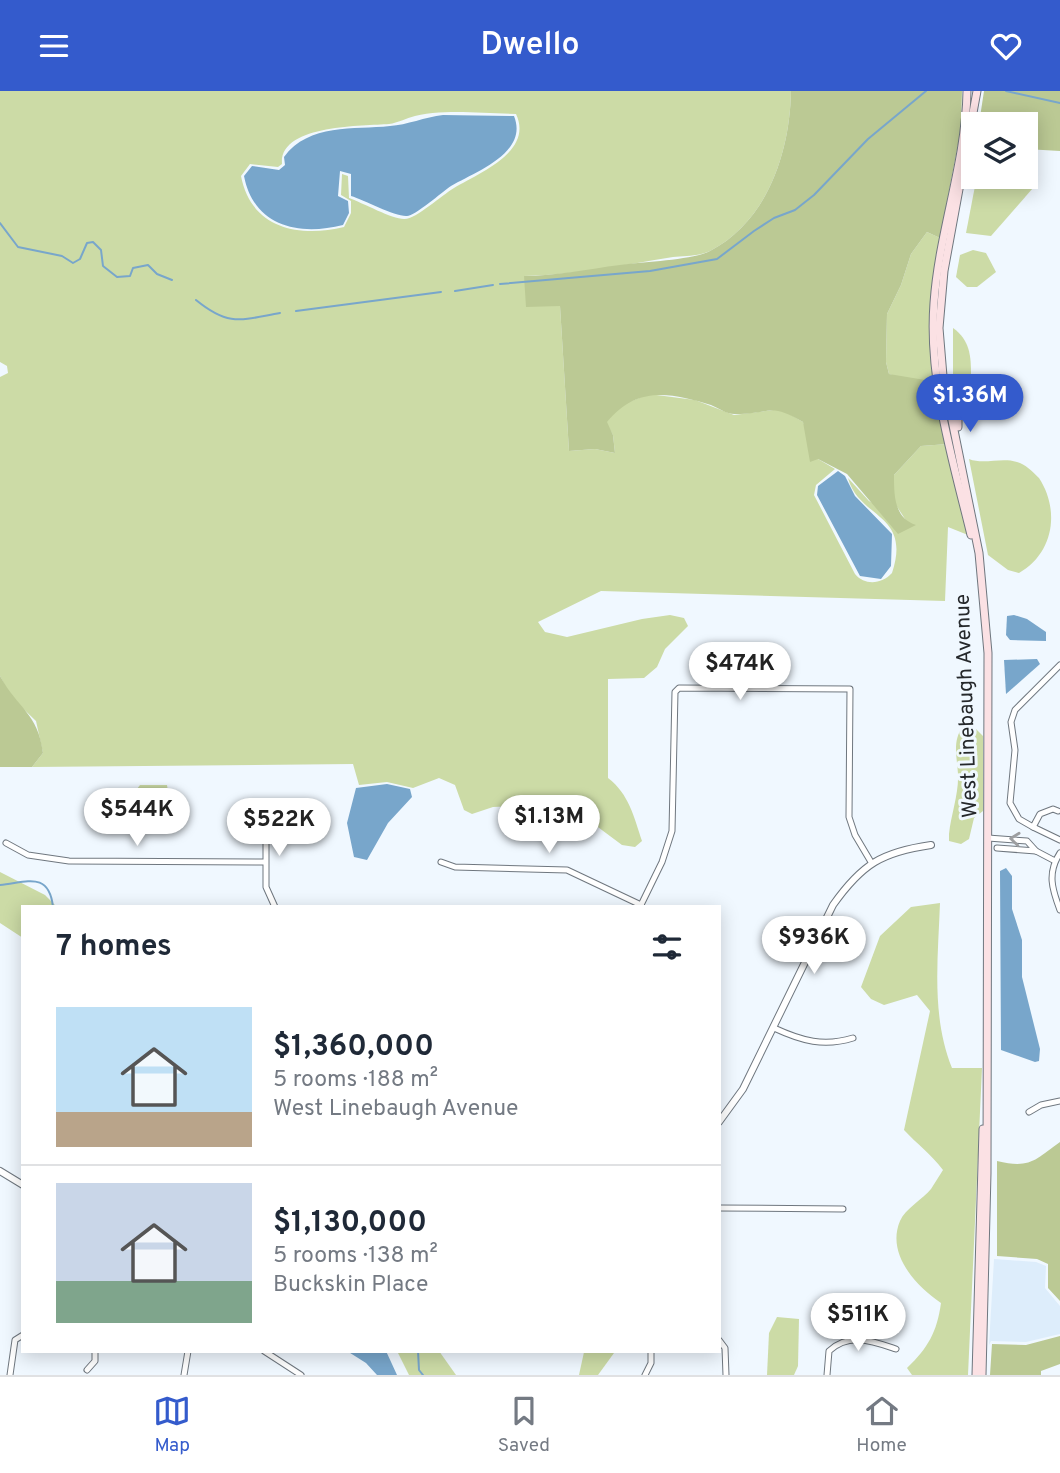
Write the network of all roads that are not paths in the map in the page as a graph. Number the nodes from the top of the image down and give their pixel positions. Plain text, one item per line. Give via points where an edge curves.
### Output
1 (967, 91) edge
2 (975, 91) edge
3 (946, 406) junction
4 (965, 410) dead end
5 (962, 466) junction
6 (964, 477) junction
7 (979, 563) junction
8 (1060, 665) edge
9 (1058, 811) dead end
10 (266, 813) dead end
11 (1033, 827) junction
12 (988, 838) junction
13 (1060, 840) edge
14 (6, 843) dead end
15 (931, 845) dead end
16 (998, 848) joint
17 (1036, 851) junction
18 (1060, 853) edge
19 (1055, 861) junction
20 (265, 862) junction
21 (441, 862) dead end
22 (871, 862) junction
23 (988, 862) junction
24 (274, 905) edge
25 (638, 905) edge
26 (641, 905) edge
27 (1060, 910) edge
28 (775, 1028) junction
29 (853, 1038) dead end
30 (1060, 1101) edge
31 (1029, 1112) dead end
32 (721, 1119) edge
33 (0, 1171) edge
34 (21, 1184) edge
35 (721, 1208) edge
36 (843, 1209) dead end
37 (981, 1308) junction
38 (21, 1336) edge
39 (721, 1343) edge
40 (896, 1349) dead end
41 (95, 1353) edge
42 (188, 1353) edge
43 (267, 1353) edge
44 (651, 1353) edge
45 (88, 1370) dead end
46 (10, 1375) edge
47 (184, 1375) edge
48 (301, 1375) edge
49 (645, 1375) edge
50 (726, 1375) edge
51 (827, 1375) edge
52 (976, 1375) edge
53 (982, 1375) edge

1 - 3 main road via 934,311 934,346
2 - 3 main road, West Linebaugh Avenue via 940,300
3 - 5 main road, West Linebaugh Avenue
3 - 6 main road
3 - 7 main road
4 - 5 main road via 957,419
5 - 6 main road, West Linebaugh Avenue
6 - 7 main road, West Linebaugh Avenue
7 - 12 main road, West Linebaugh Avenue via 988,653
8 - 11 street via 1016,710 1012,722 1015,750 1010,803 1019,819
9 - 11 street via 1040,814
10 - 20 street
11 - 13 street
17 -> 12 street via 1027,841
12 - 23 main road, West Linebaugh Avenue
14 - 20 street via 28,855 69,862
15 - 22 street via 899,849
16 - 17 street
16 - 23 main road
17 - 19 street
18 - 19 street
19 - 27 street via 1052,890
20 - 24 street via 266,887
21 - 25 street via 455,867 567,870
22 - 26 street via 849,817 850,689 680,688 676,692 672,831 663,862
22 - 28 street via 833,905
23 - 37 main road, West Linebaugh Avenue
28 - 29 street via 811,1042 835,1044
28 - 32 street via 743,1090
30 - 31 street
33 - 34 street
35 - 36 street
37 - 52 main road, West Linebaugh Avenue
37 - 53 main road, West Linebaugh Avenue
38 - 46 street via 15,1340
39 - 50 street
40 - 51 street via 867,1339 840,1340 829,1351
41 - 45 street
42 - 47 street
43 - 48 street
44 - 49 street

